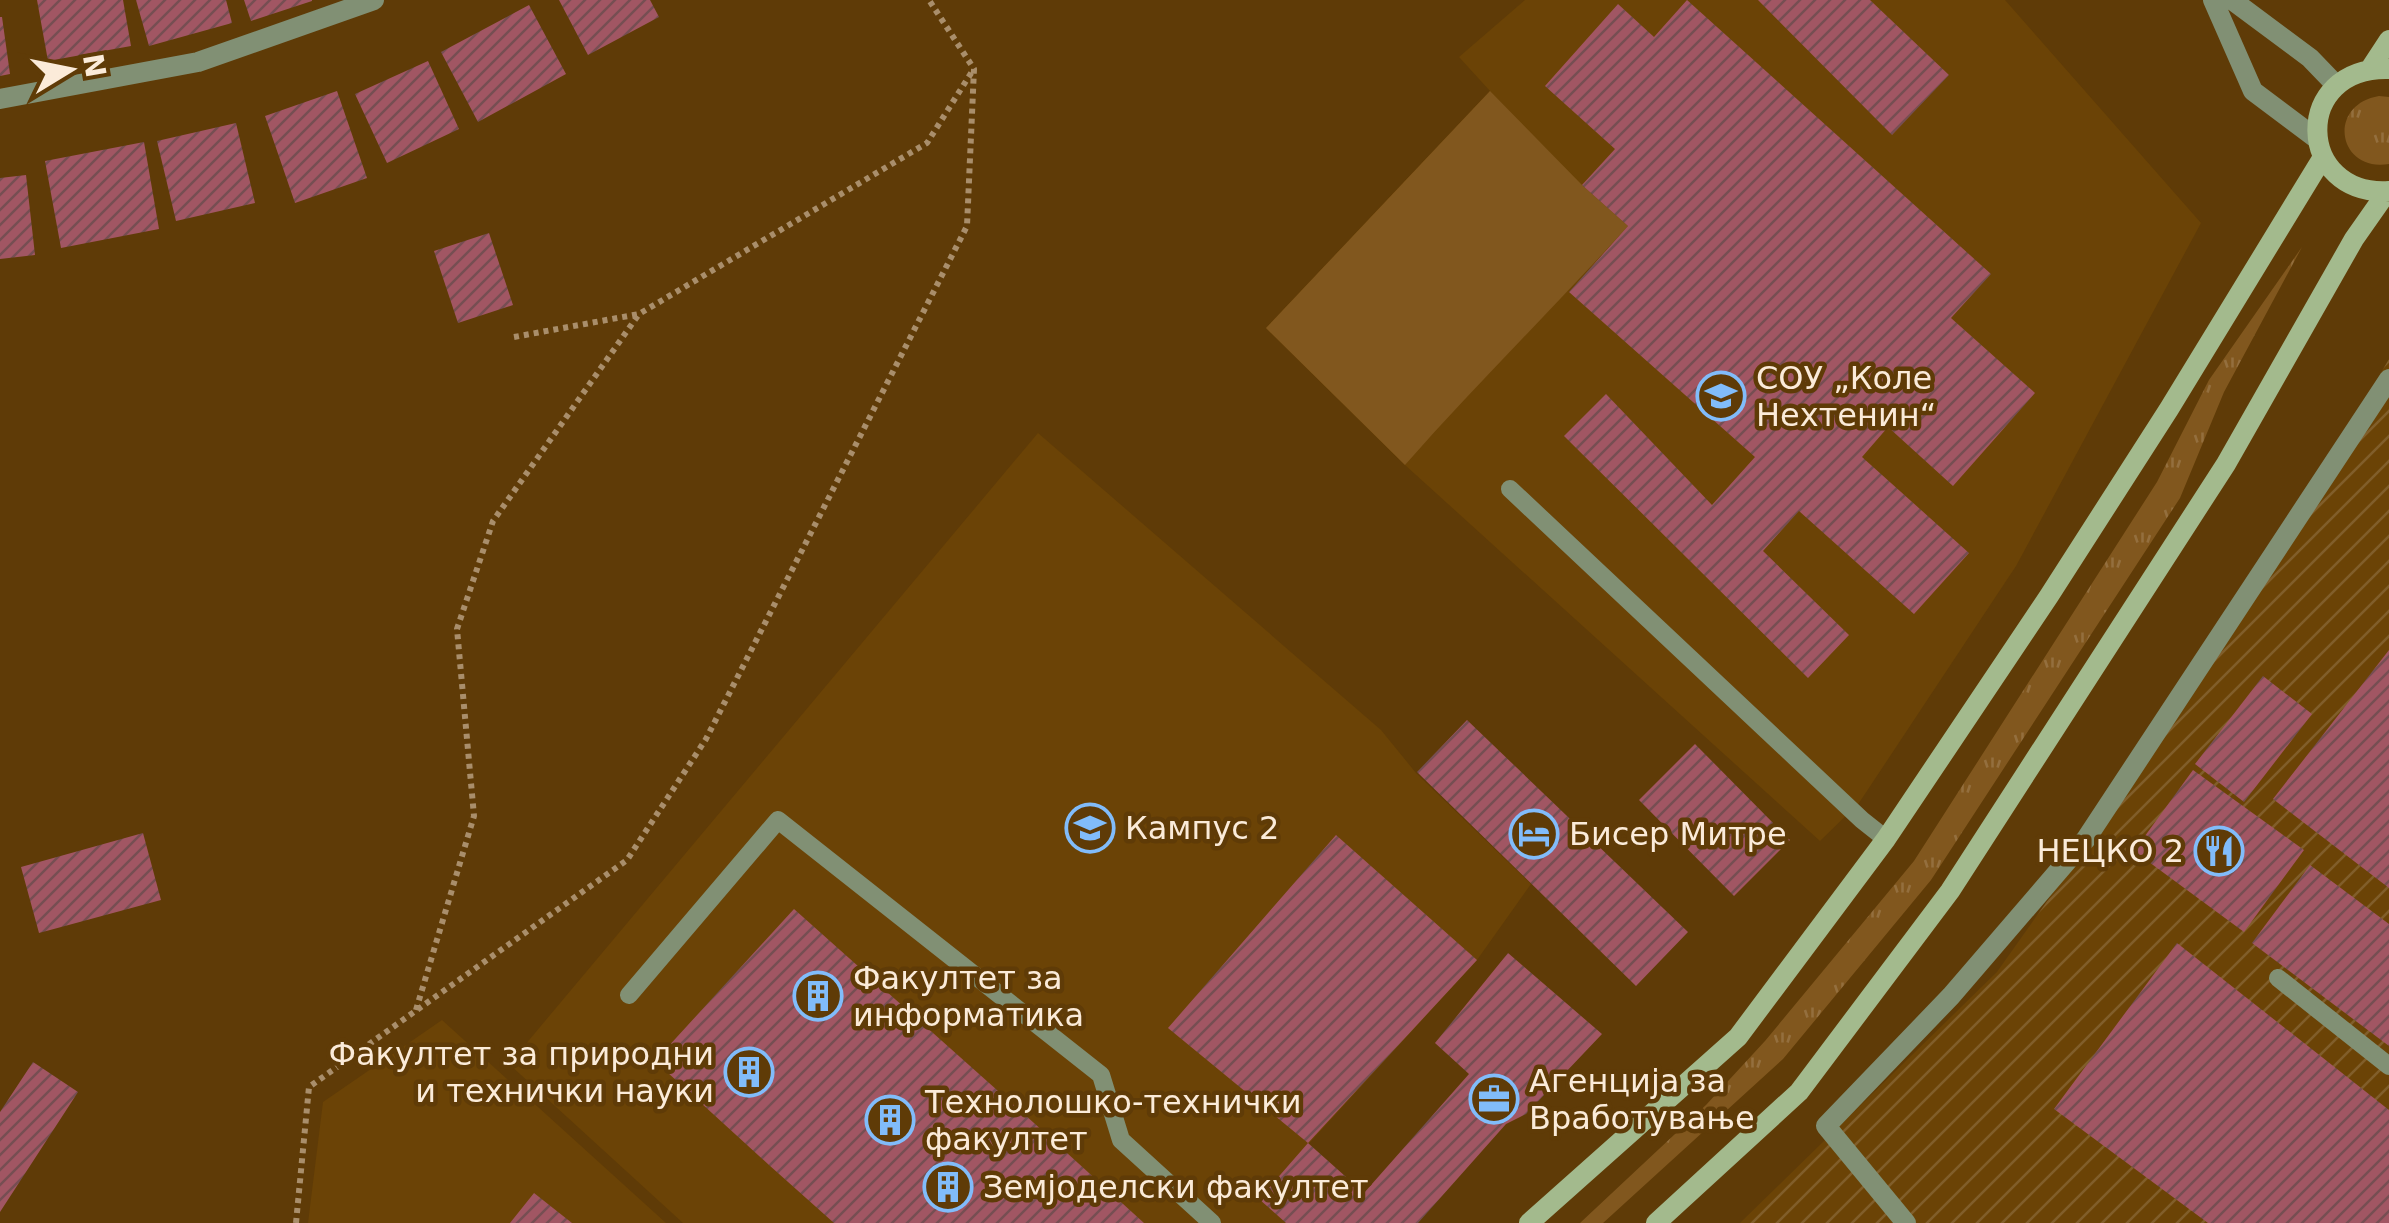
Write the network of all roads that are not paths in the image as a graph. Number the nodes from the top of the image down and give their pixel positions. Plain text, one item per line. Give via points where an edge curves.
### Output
1 (374, 0) edge
2 (2213, 0) edge
3 (2232, 0) edge
4 (2389, 40) edge
5 (2380, 69) edge
6 (2336, 86) junction
7 (0, 99) edge
8 (2320, 148) junction
9 (2388, 191) edge
10 (2389, 379) edge
11 (1510, 488) dead end
12 (1886, 839) junction
13 (2278, 978) dead end
14 (629, 995) dead end
15 (2389, 1066) edge
16 (1212, 1223) edge
17 (1529, 1223) edge
18 (1656, 1223) edge
19 (1906, 1223) edge

1 - 7 street via 198,62
2 - 8 street via 2253,92
3 - 6 street via 2310,58
4 - 5 main road
5 - 6 main road via 2352,74
6 - 8 main road via 2318,119
8 - 9 main road via 2349,185
8 - 12 main road via 2169,409
9 - 18 main road via 2226,464 1950,891 1798,1092
10 - 19 street via 2086,839 1826,1126
11 - 12 lane
12 - 17 main road via 1738,1037
13 - 15 lane
14 - 16 lane via 778,820 1100,1075 1122,1140

